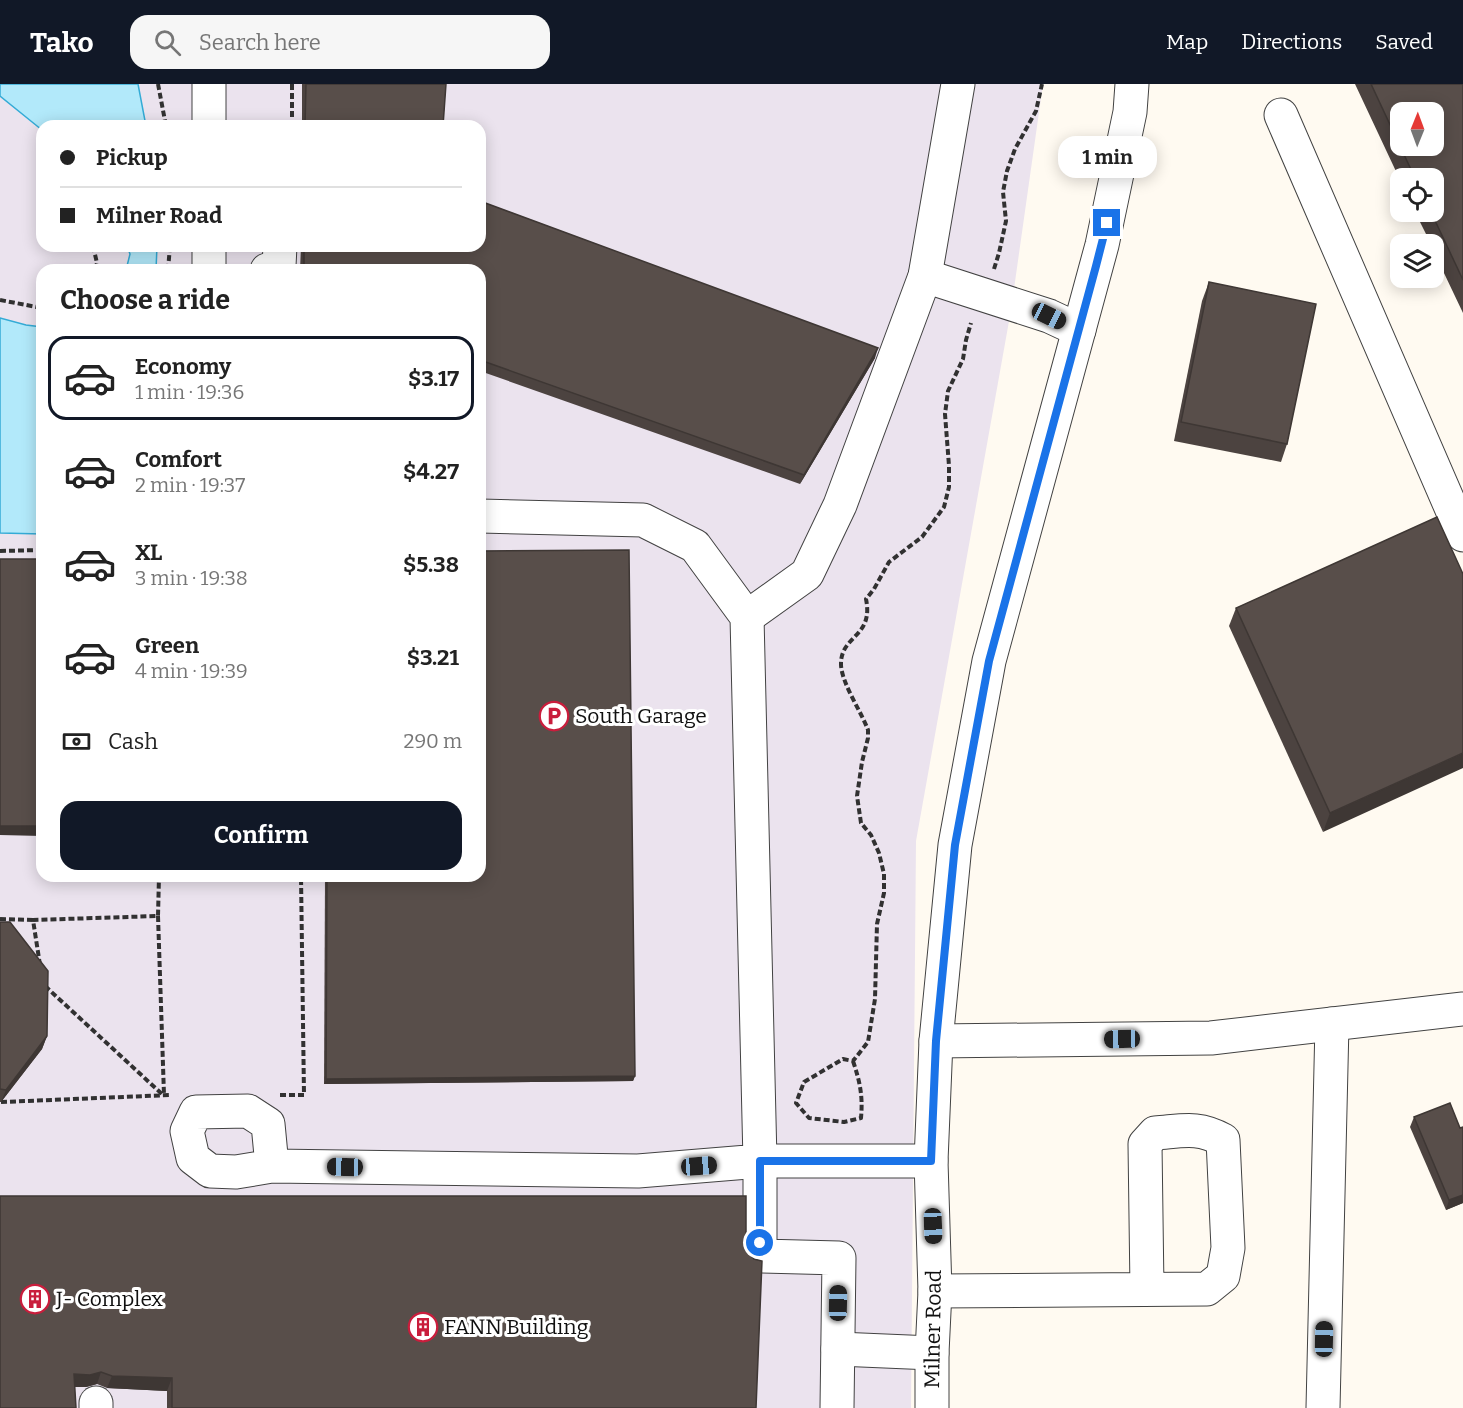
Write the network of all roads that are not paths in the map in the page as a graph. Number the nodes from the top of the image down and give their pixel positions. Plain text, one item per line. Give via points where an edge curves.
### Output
1 (209, 84) edge
2 (958, 84) edge
3 (1132, 84) edge
4 (1281, 114) dead end
5 (209, 120) edge
6 (925, 276) junction
7 (1079, 330) junction
8 (486, 516) edge
9 (1463, 535) edge
10 (747, 617) junction
11 (1463, 1008) edge
12 (1332, 1024) junction
13 (936, 1041) junction
14 (760, 1161) junction
15 (931, 1161) junction
16 (272, 1166) dead end
17 (1146, 1289) junction
18 (934, 1291) junction
19 (838, 1349) junction
20 (932, 1353) junction
21 (837, 1408) edge
22 (932, 1408) edge
23 (1323, 1408) edge

1 - 5 street
2 - 6 street
3 - 7 street, Milner Road via 1105,234
4 - 9 street
6 - 7 street via 1049,316
6 - 10 street via 840,505 807,574
7 - 13 street, Milner Road via 989,661 955,845
8 - 10 street via 643,520 695,546
10 - 14 street
11 - 12 street
12 - 13 street via 1211,1038
12 - 23 street
13 - 15 street, Milner Road
14 - 15 street
14 - 16 street via 638,1171
14 - 19 street via 760,1256 839,1258
15 - 18 street, Milner Road
17 - 17 street via 1207,1289 1223,1276 1228,1248 1223,1140 1211,1133 1194,1129 1155,1133 1145,1144
17 - 18 street
18 - 20 street, Milner Road
19 - 20 street
19 - 21 street
20 - 22 street, Milner Road

